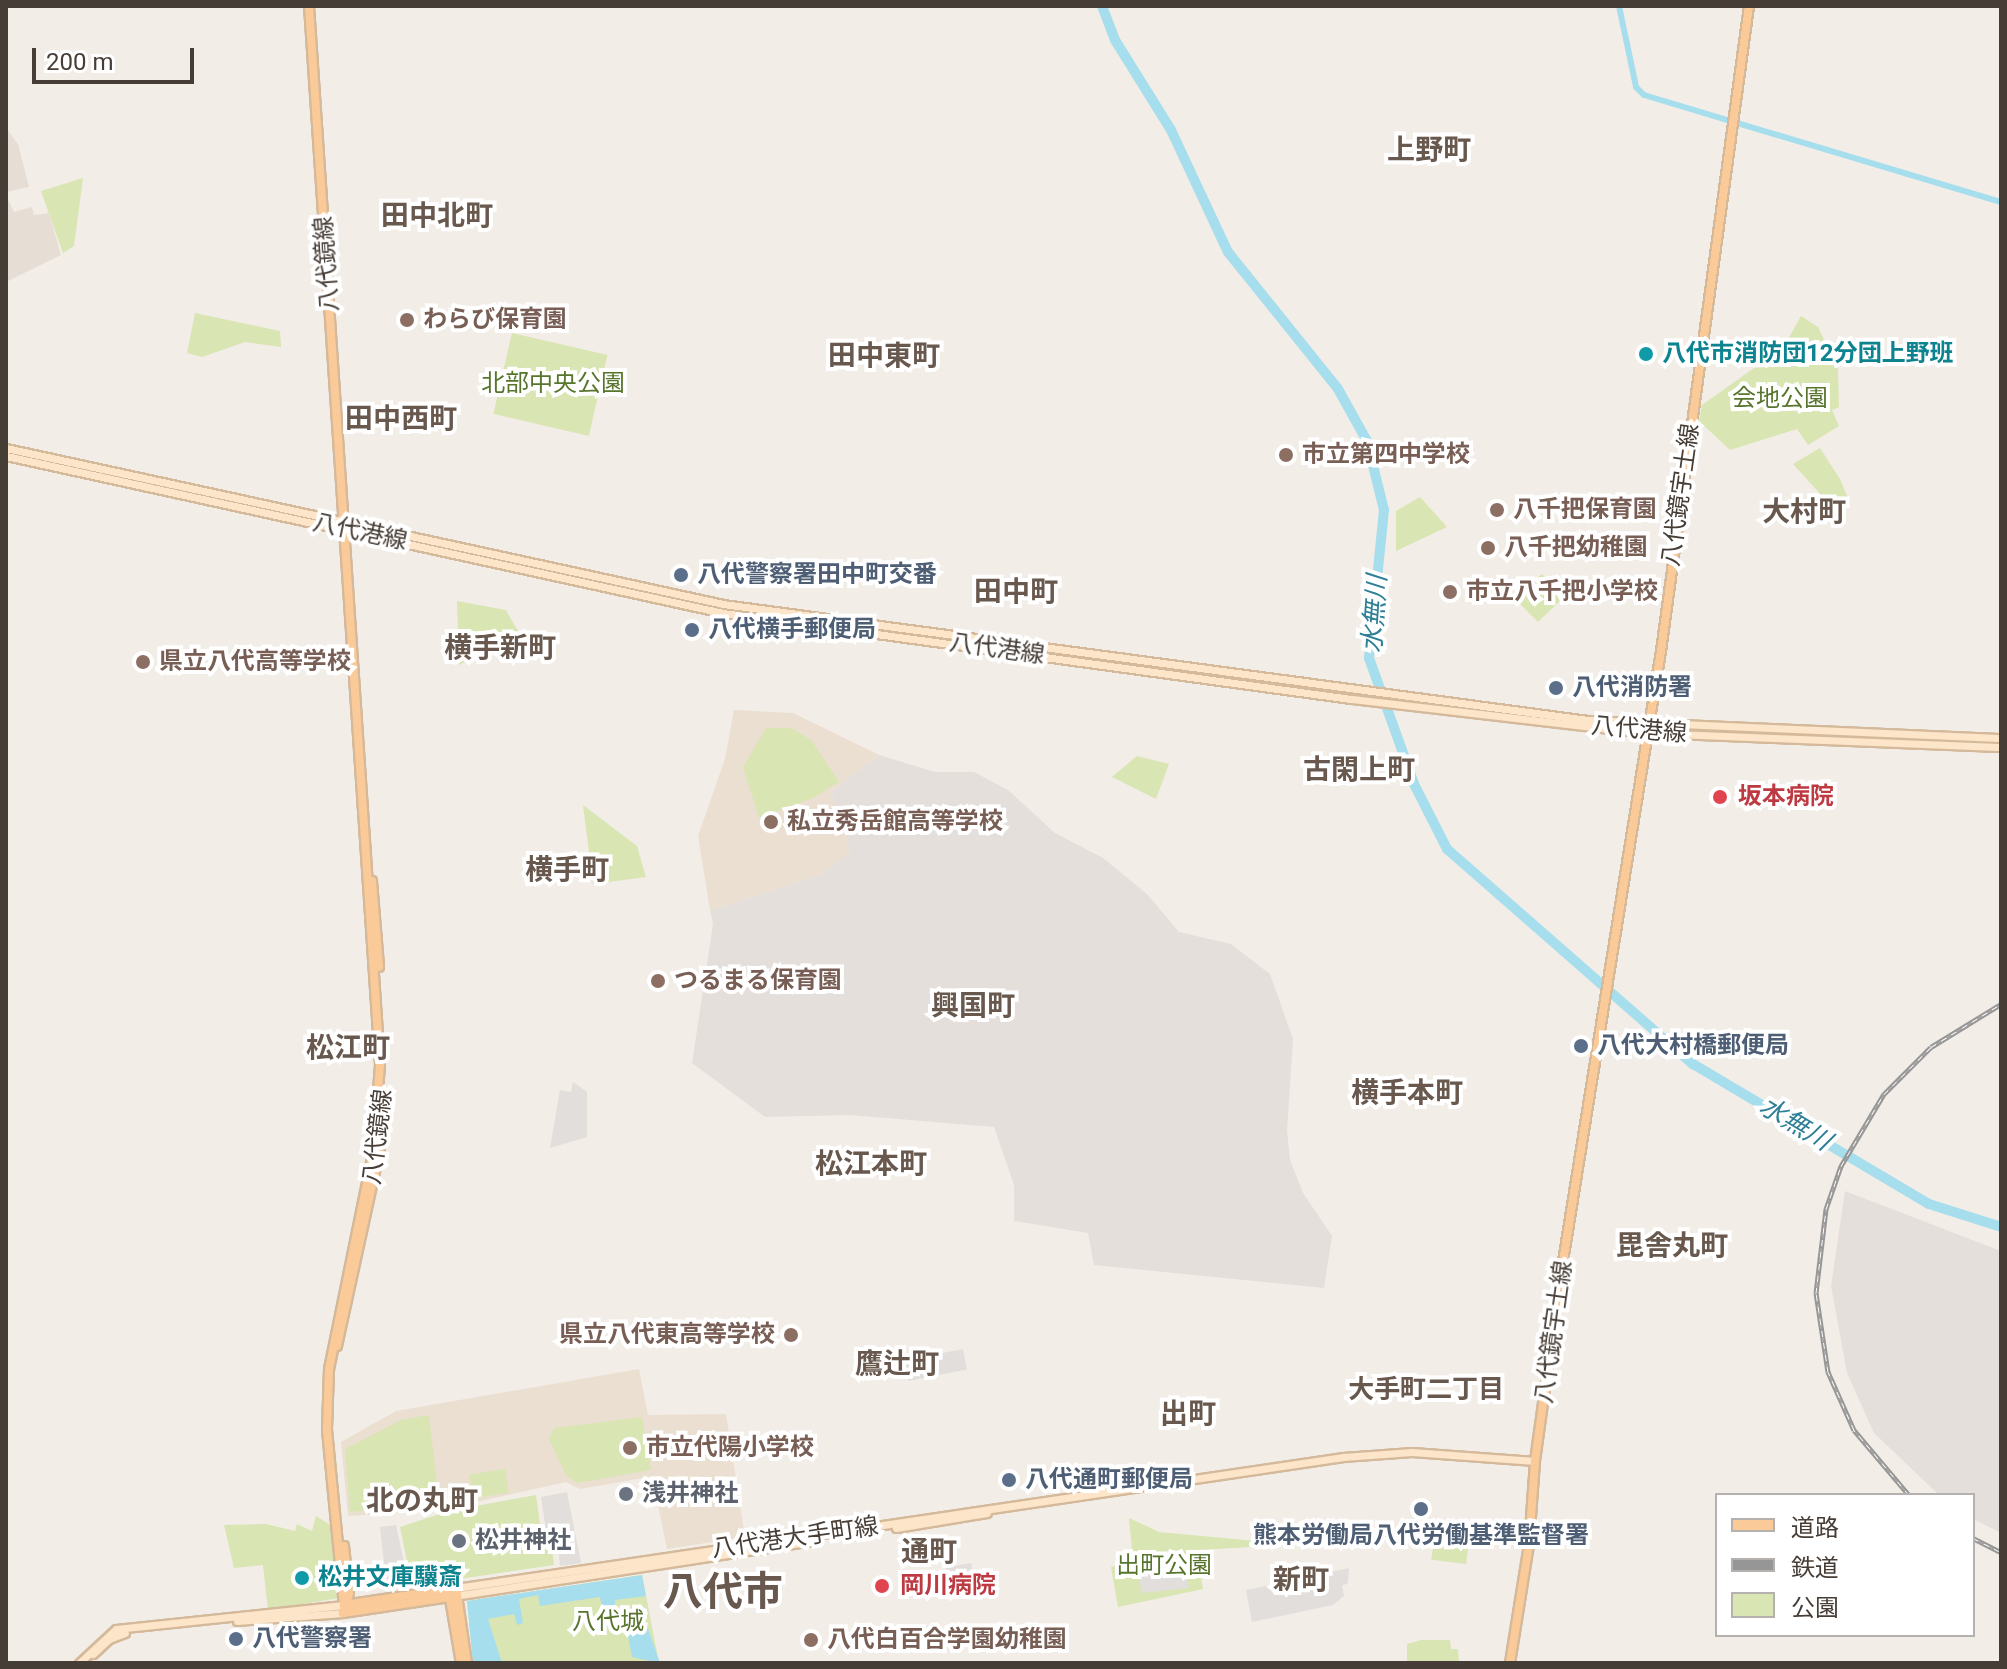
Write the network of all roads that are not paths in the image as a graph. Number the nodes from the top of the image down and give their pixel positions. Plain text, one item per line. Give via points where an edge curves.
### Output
1 (309, 6) edge
2 (1749, 6) edge
3 (6, 448) edge
4 (6, 456) edge
5 (345, 527) junction
6 (1350, 695) junction
7 (1648, 729) junction
8 (2001, 738) edge
9 (2001, 747) edge
10 (1535, 1461) junction
11 (453, 1592) junction
12 (343, 1609) junction
13 (82, 1663) edge
14 (461, 1663) edge
15 (467, 1663) edge
16 (1510, 1663) edge

1 - 5 main road, 八代鏡線
2 - 7 main road, 八代鏡宇土線
3 - 5 main road, 八代港線
4 - 5 main road, 八代港線
5 - 6 main road, 八代港線 via 723,604
5 - 6 main road, 八代港線 via 723,613
5 - 12 main road, 八代鏡線 via 380,1065 373,1153 329,1369 327,1430
6 - 7 main road, 八代港線
7 - 8 main road, 八代港線
7 - 9 main road, 八代港線
7 - 10 main road, 八代鏡宇土線
10 - 11 main road, 八代港大手町線 via 1378,1453
10 - 16 main road, 八代鏡宇土線 via 1529,1545
11 - 12 main road
11 - 14 main road
11 - 15 main road
12 - 13 main road via 116,1629

